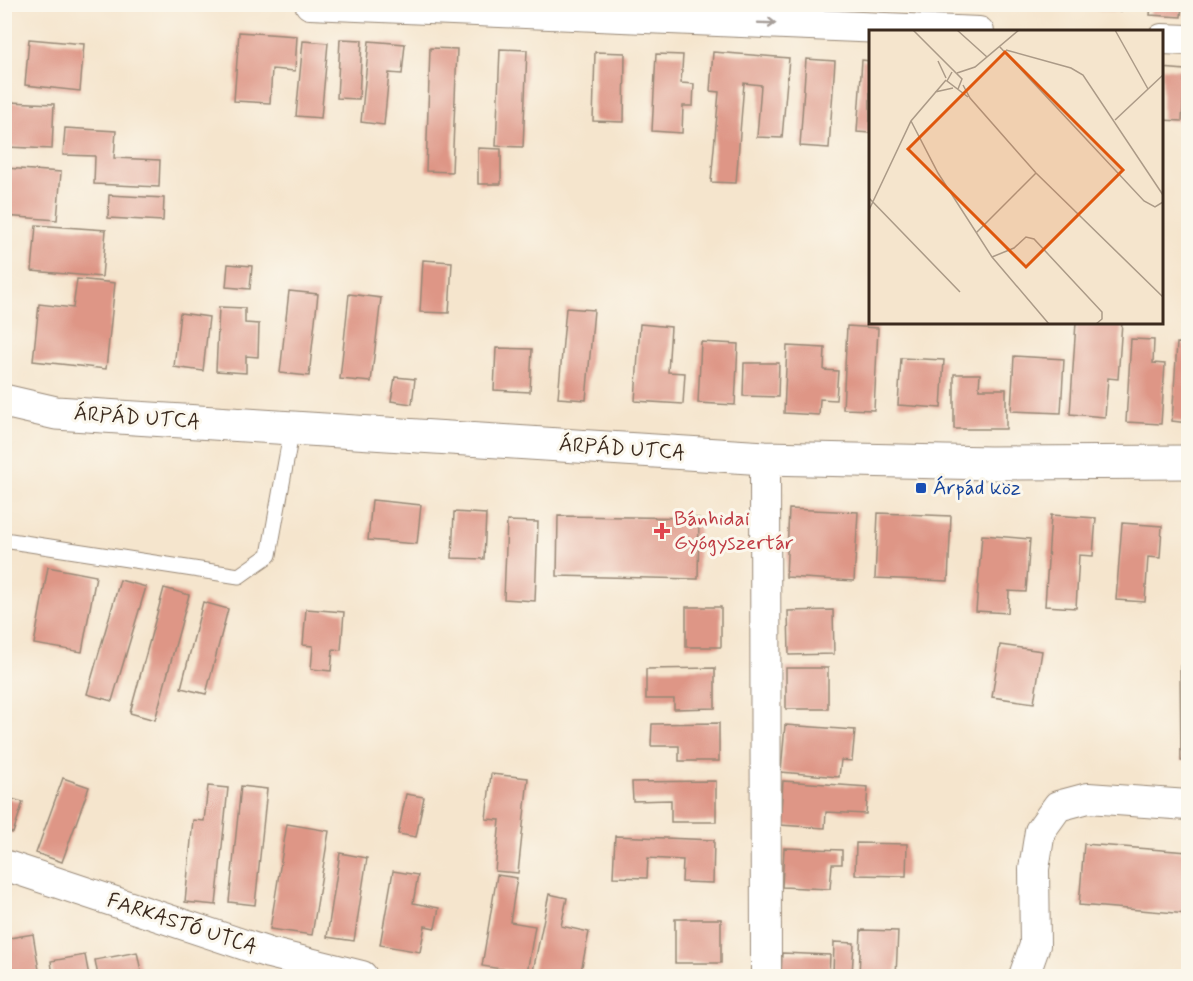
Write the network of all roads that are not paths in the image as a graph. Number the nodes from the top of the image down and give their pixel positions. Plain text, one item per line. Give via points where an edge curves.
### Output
1 (310, 4) edge
2 (931, 30) edge
3 (1163, 39) edge
4 (1188, 40) edge
5 (4, 401) edge
6 (56, 413) junction
7 (4, 424) edge
8 (292, 428) junction
9 (765, 458) junction
10 (1188, 462) edge
11 (4, 540) edge
12 (1188, 806) edge
13 (4, 865) edge
14 (362, 976) edge
15 (766, 976) edge
16 (1024, 976) edge

1 -> 2 street
3 - 4 street
5 - 6 street, ÁRPÁD UTCA
6 - 7 street, ÁRPÁD UTCA
6 - 8 street, ÁRPÁD UTCA
8 - 9 street, ÁRPÁD UTCA
8 - 11 lane via 269,555 239,576
9 - 10 street, ÁRPÁD UTCA
9 - 15 street
12 - 16 street via 1088,798 1058,806 1040,831 1034,869 1035,945
13 - 14 street, FARKASTÓ UTCA via 269,953

